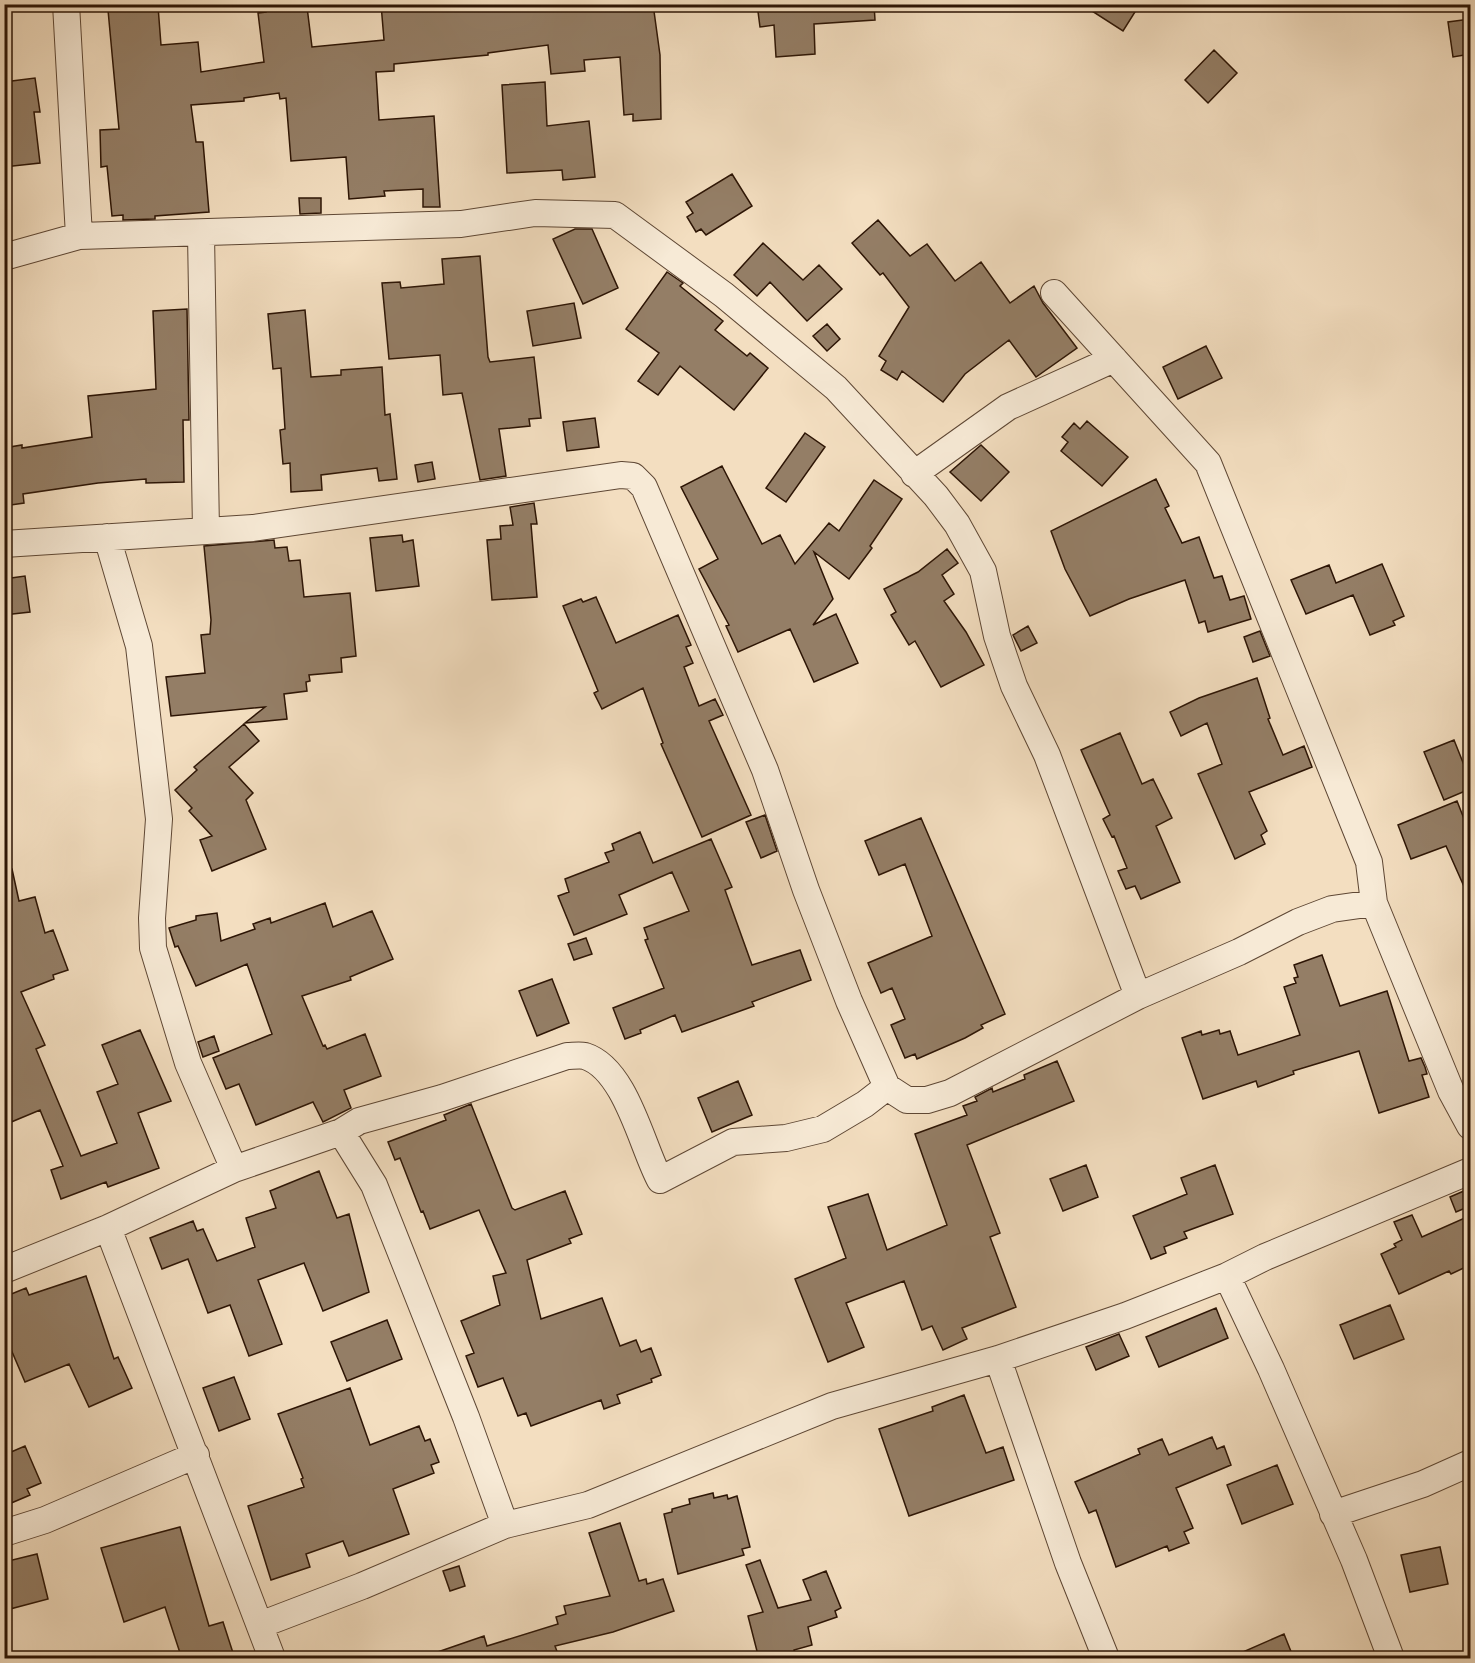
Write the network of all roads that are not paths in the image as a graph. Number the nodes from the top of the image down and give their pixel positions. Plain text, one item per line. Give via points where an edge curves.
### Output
1 (66, 4) edge
2 (201, 234) junction
3 (80, 236) junction
4 (4, 257) edge
5 (1054, 294) dead end
6 (1114, 359) junction
7 (914, 474) junction
8 (207, 531) junction
9 (107, 537) junction
10 (4, 544) edge
11 (1374, 903) junction
12 (1138, 996) junction
13 (887, 1087) junction
14 (1470, 1126) edge
15 (341, 1132) junction
16 (234, 1169) junction
17 (1470, 1171) edge
18 (108, 1227) junction
19 (4, 1270) edge
20 (1227, 1276) junction
21 (998, 1359) junction
22 (196, 1455) junction
23 (1470, 1463) edge
24 (1333, 1514) junction
25 (505, 1525) junction
26 (4, 1533) edge
27 (260, 1625) junction
28 (272, 1659) edge
29 (1106, 1659) edge
30 (1391, 1659) edge

1 - 3 street
2 - 3 street
2 - 7 street via 461,224 535,213 615,214 724,295 836,388
2 - 8 street
3 - 4 street
5 - 6 street
6 - 7 street via 1008,407
6 - 11 street via 1208,463 1369,862
7 - 12 street via 957,524 983,571 997,636 1014,686 1047,755
8 - 9 street
8 - 13 street via 633,476 644,487 765,770 806,890
9 - 10 street
9 - 16 street via 139,646 159,819 153,948 188,1063
11 - 12 street via 1332,909
11 - 14 street via 1451,1091
12 - 13 street via 950,1093 927,1100 908,1100
13 - 15 street via 823,1129 786,1138 733,1142 660,1180 623,1095 603,1068 584,1056 567,1056 359,1121
15 - 16 street
15 - 25 street via 374,1185
16 - 18 street
17 - 20 street
18 - 19 street
18 - 22 street
20 - 21 street
20 - 24 street
21 - 25 street via 832,1406 588,1505
21 - 29 street via 1068,1563
22 - 26 street via 45,1520
22 - 27 street
23 - 24 street via 1423,1484
24 - 30 street
25 - 27 street
27 - 28 street

